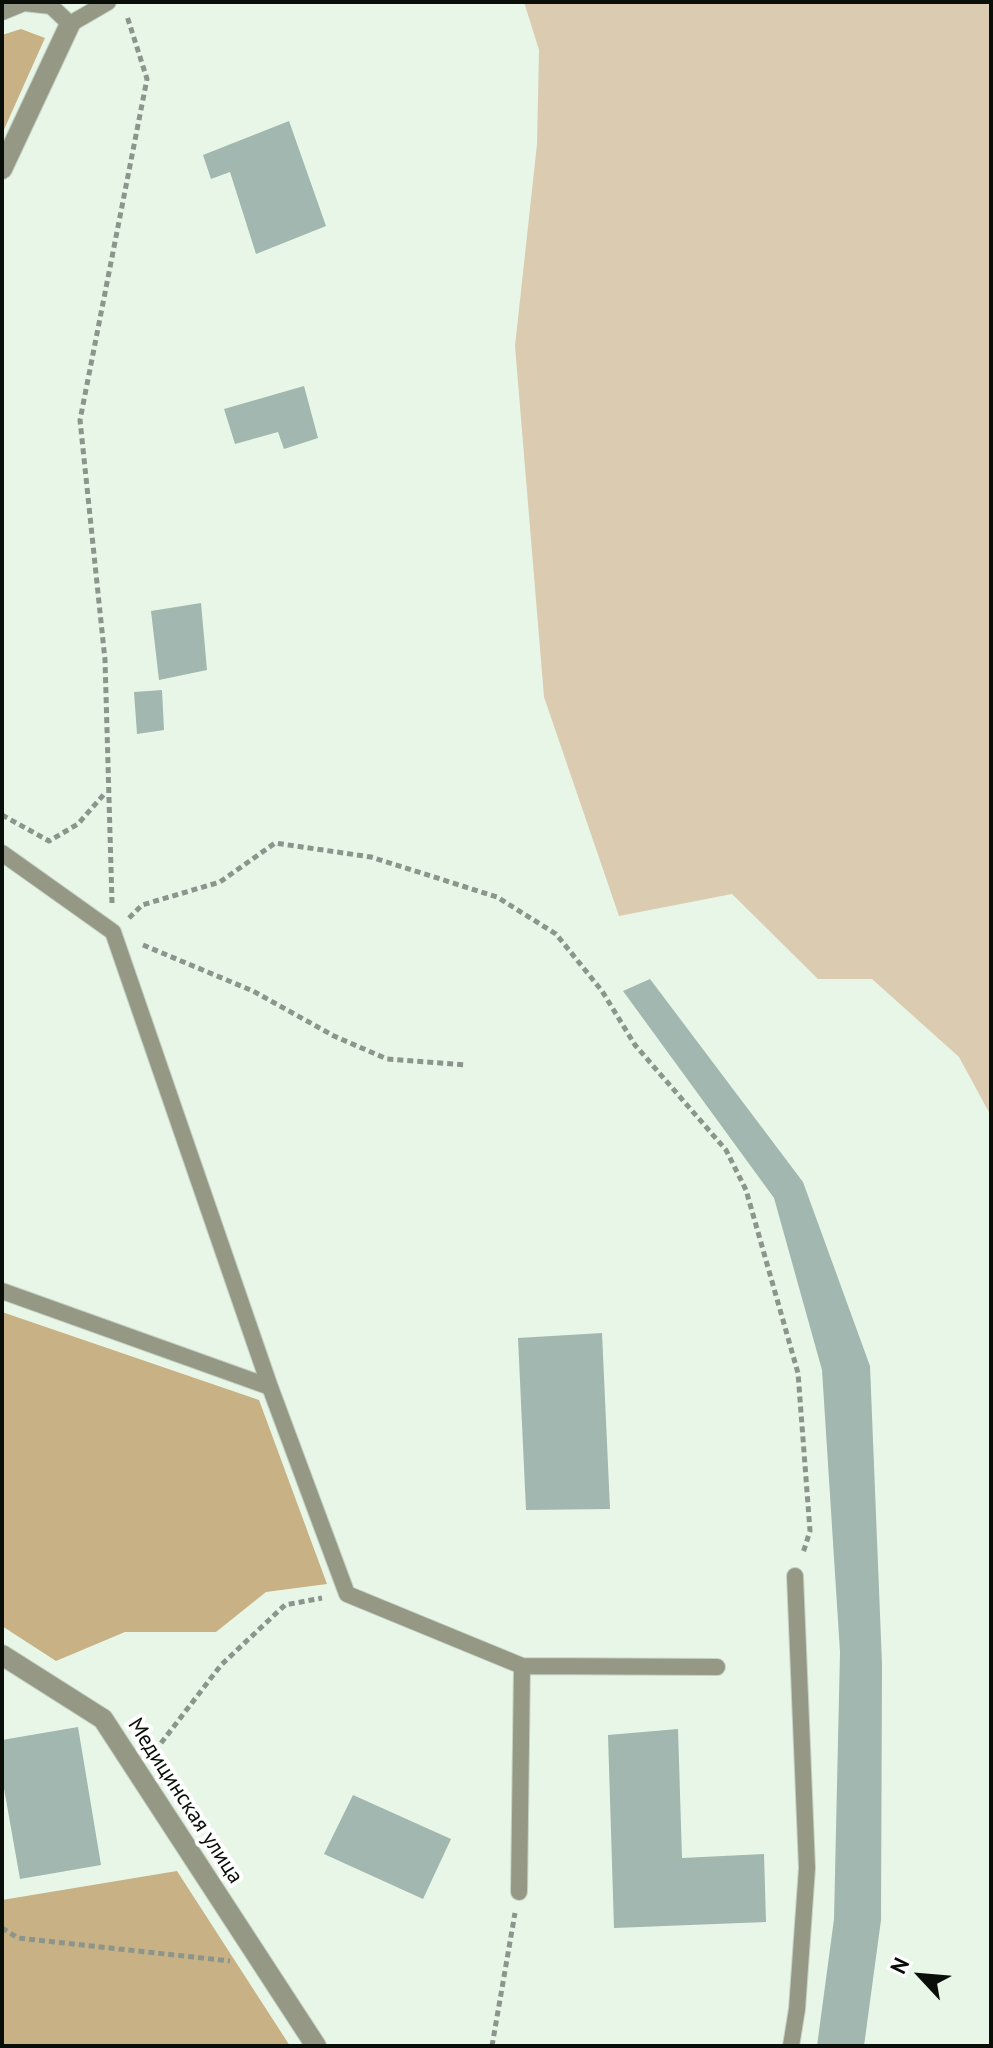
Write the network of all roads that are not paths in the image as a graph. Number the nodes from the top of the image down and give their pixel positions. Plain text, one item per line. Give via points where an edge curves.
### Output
1 (108, 2) edge
2 (2, 12) edge
3 (70, 24) junction
4 (2, 169) edge
5 (2, 853) edge
6 (2, 1291) edge
7 (270, 1387) junction
8 (795, 1576) road end
9 (2, 1655) edge
10 (522, 1666) junction
11 (717, 1667) dead end
12 (519, 1892) road end
13 (316, 2046) edge
14 (791, 2046) edge

1 - 3 lane
2 - 3 lane via 24,3 51,6
3 - 4 street
5 - 7 lane via 113,932
6 - 7 lane
7 - 10 lane via 347,1594
8 - 14 lane via 807,1868
9 - 13 street, Медицинская улица via 103,1719
10 - 11 lane
10 - 12 lane

